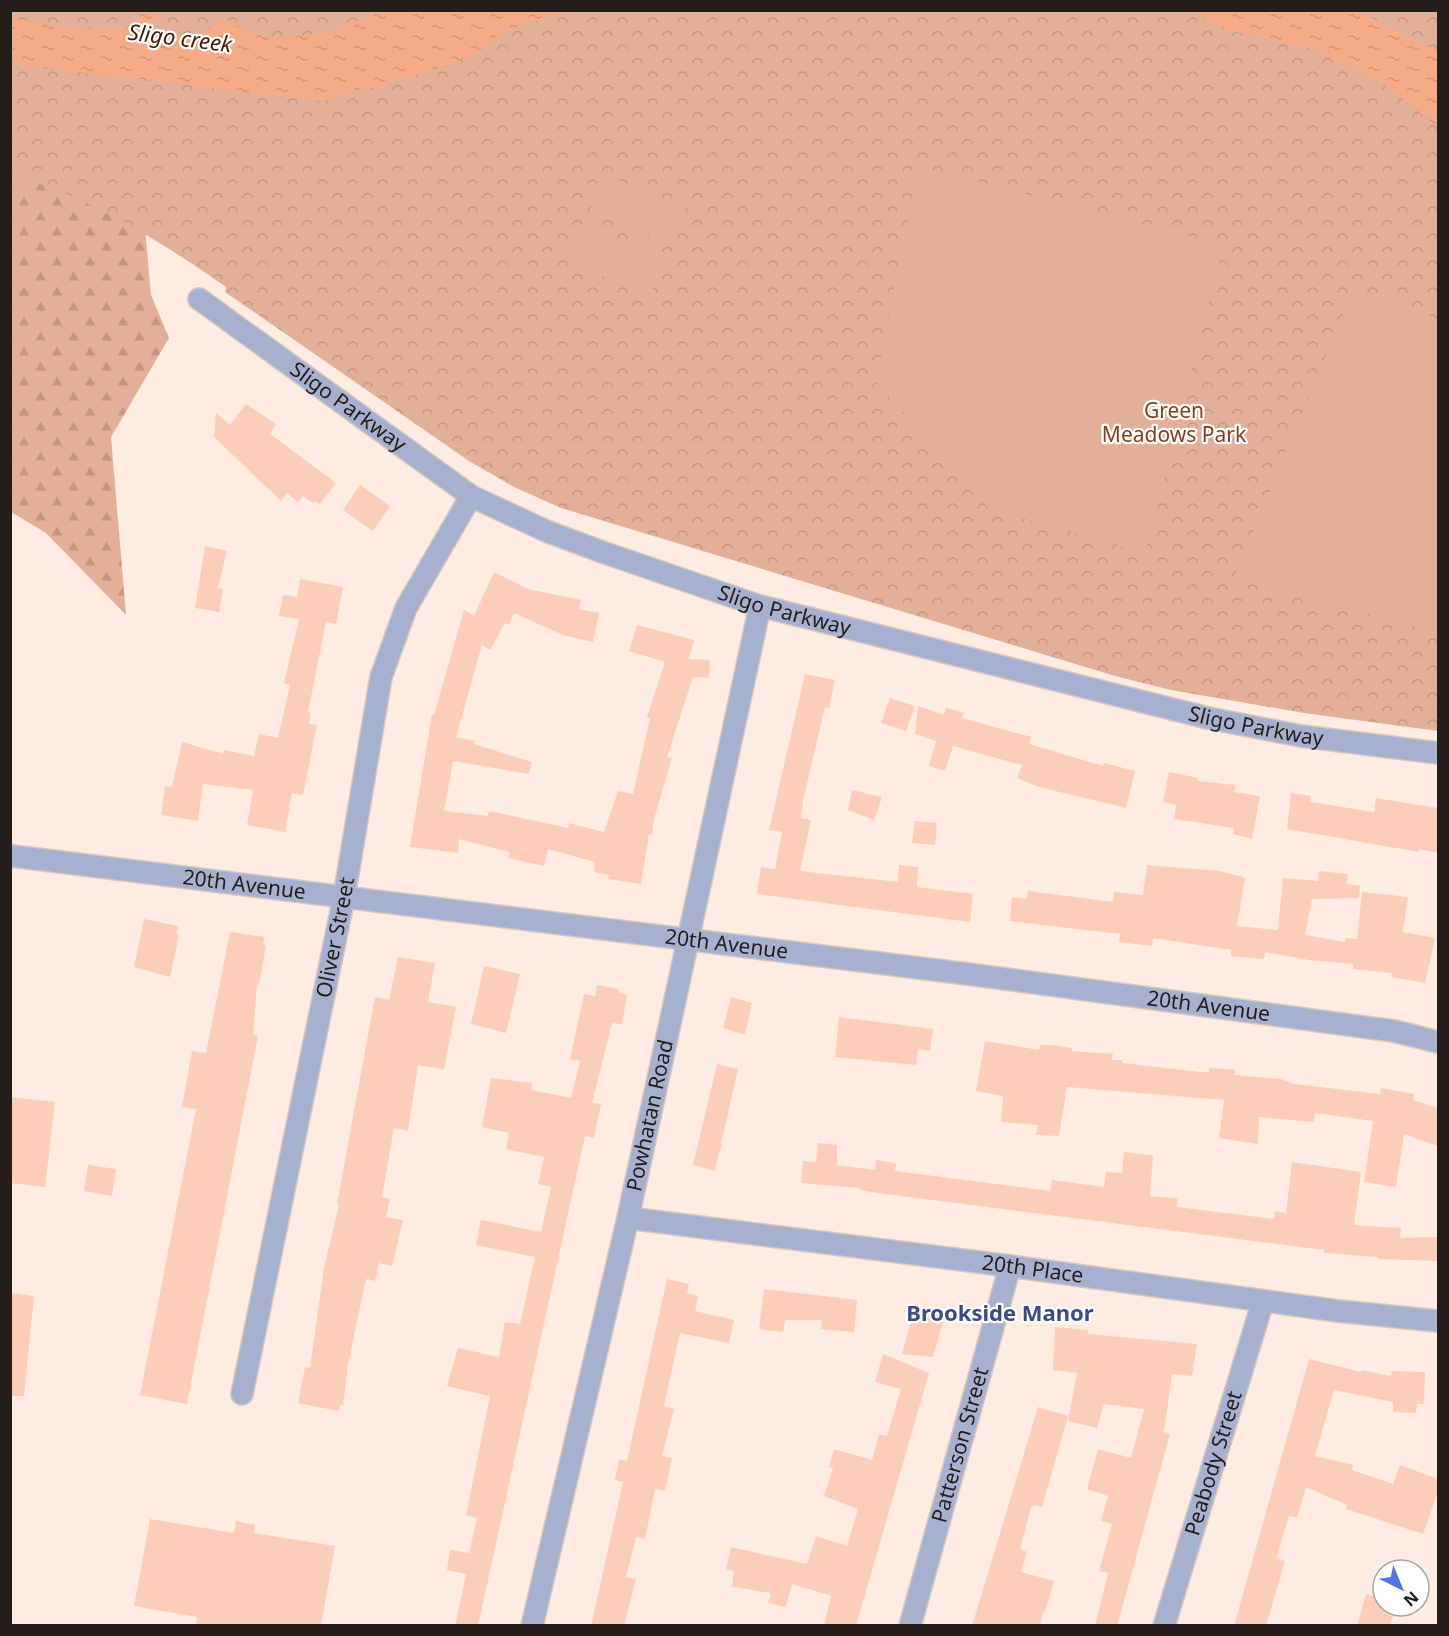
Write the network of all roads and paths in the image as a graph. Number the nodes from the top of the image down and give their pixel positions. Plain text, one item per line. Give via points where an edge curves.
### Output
1 (199, 299) dead end
2 (471, 496) junction
3 (760, 606) junction
4 (1438, 753) edge
5 (11, 853) edge
6 (344, 897) junction
7 (688, 940) junction
8 (1438, 1042) edge
9 (628, 1218) junction
10 (1010, 1266) junction
11 (1263, 1301) junction
12 (1438, 1321) edge
13 (242, 1394) dead end
14 (532, 1626) edge
15 (910, 1626) edge
16 (1164, 1626) edge

1 - 2 street, Sligo Parkway
2 - 3 street, Sligo Parkway via 546,531
2 - 6 street, Oliver Street via 406,608 381,677
3 - 4 street, Sligo Parkway via 1208,718 1301,736
3 - 7 street, Powhatan Road
5 - 6 street, 20th Avenue
6 - 7 street, 20th Avenue
6 - 13 street, Oliver Street
7 - 8 street, 20th Avenue via 1394,1031
7 - 9 street, Powhatan Road
9 - 10 street, 20th Place
9 - 14 street, Powhatan Road
10 - 11 street, 20th Place
10 - 15 street, Patterson Street
11 - 12 street, 20th Place
11 - 16 street, Peabody Street

